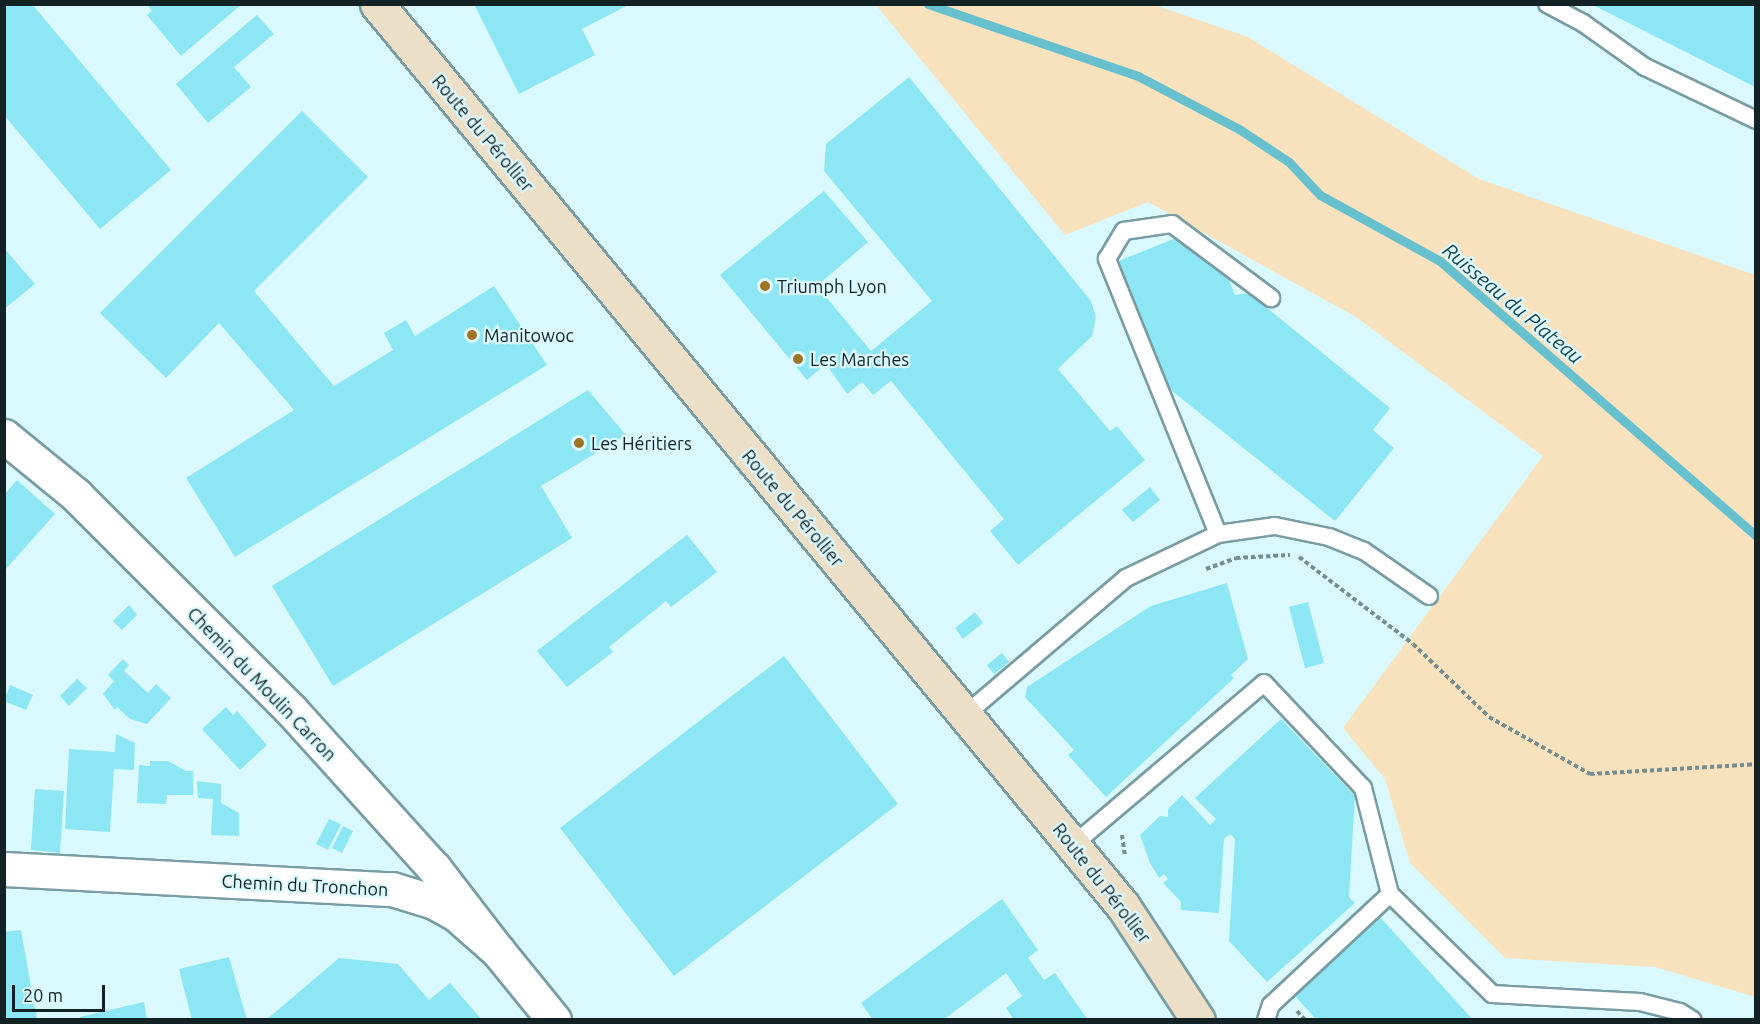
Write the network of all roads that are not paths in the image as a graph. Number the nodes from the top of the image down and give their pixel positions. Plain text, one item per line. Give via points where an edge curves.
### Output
1 (377, 4) edge
2 (1546, 4) edge
3 (1755, 120) edge
4 (1270, 298) dead end
5 (4, 436) edge
6 (1218, 534) junction
7 (1429, 596) dead end
8 (965, 715) junction
9 (411, 842) junction
10 (1073, 845) junction
11 (4, 869) edge
12 (374, 888) junction
13 (1390, 894) junction
14 (498, 951) junction
15 (554, 1020) edge
16 (1198, 1020) edge
17 (1266, 1020) edge
18 (1693, 1020) edge

1 - 8 main road, Route du Pérollier
2 - 3 lane via 1583,23 1645,67
4 - 6 lane via 1172,224 1124,231 1107,259
5 - 9 street, Chemin du Moulin Carron via 76,495 291,710
6 - 7 lane via 1275,526 1329,537 1364,551
6 - 8 lane via 1126,578
8 - 10 main road, Route du Pérollier
9 - 12 street via 415,855 410,872
9 - 14 street, Chemin du Moulin Carron
10 - 13 lane via 1264,683 1363,788
10 - 16 main road, Route du Pérollier via 1155,950
11 - 12 street, Chemin du Tronchon
12 - 14 street, Chemin du Tronchon via 392,889 434,902 456,914
13 - 17 lane via 1271,1005
13 - 18 lane via 1492,994 1640,1002 1680,1012
14 - 15 street, Chemin du Tronchon

